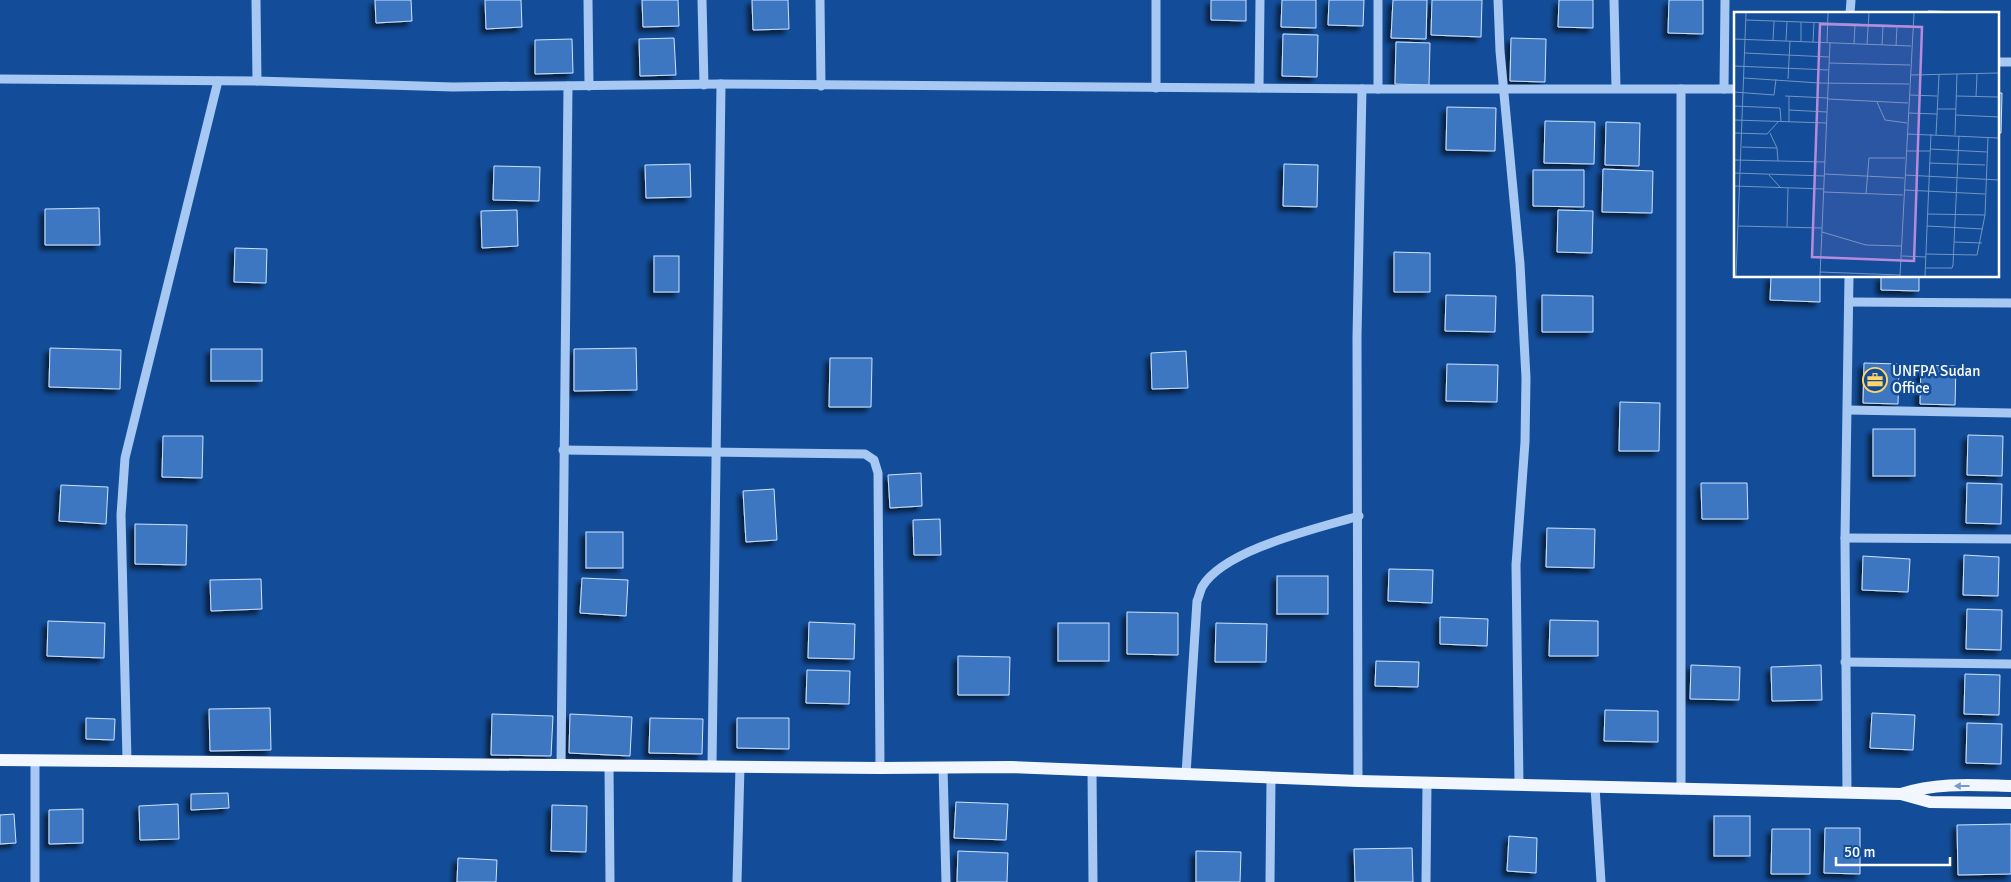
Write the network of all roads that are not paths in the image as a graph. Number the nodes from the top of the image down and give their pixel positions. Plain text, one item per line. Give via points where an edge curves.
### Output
1 (256, 0) edge
2 (588, 0) edge
3 (702, 0) edge
4 (820, 0) edge
5 (1156, 0) edge
6 (1260, 0) edge
7 (1378, 0) edge
8 (1498, 0) edge
9 (1614, 0) edge
10 (1726, 0) edge
11 (1998, 62) edge
12 (2011, 62) edge
13 (0, 79) edge
14 (218, 81) junction
15 (257, 81) junction
16 (721, 84) junction
17 (704, 85) junction
18 (568, 86) junction
19 (589, 86) junction
20 (821, 86) junction
21 (1156, 88) junction
22 (1258, 88) junction
23 (1616, 88) junction
24 (1362, 89) junction
25 (1378, 89) junction
26 (1503, 89) junction
27 (1681, 89) junction
28 (1724, 89) junction
29 (1734, 89) edge
30 (1849, 278) edge
31 (1849, 302) junction
32 (2011, 303) edge
33 (1848, 410) junction
34 (2011, 413) edge
35 (563, 450) junction
36 (715, 452) junction
37 (1359, 516) junction
38 (1845, 538) junction
39 (2011, 539) edge
40 (1845, 662) junction
41 (2011, 664) edge
42 (0, 760) edge
43 (35, 760) junction
44 (127, 760) junction
45 (561, 765) junction
46 (609, 765) junction
47 (712, 766) junction
48 (740, 766) junction
49 (943, 767) junction
50 (880, 768) junction
51 (1092, 770) junction
52 (1186, 774) junction
53 (1271, 778) junction
54 (1358, 781) junction
55 (1427, 782) junction
56 (1519, 784) junction
57 (2011, 786) edge
58 (1595, 787) junction
59 (1681, 790) junction
60 (1847, 793) junction
61 (1902, 794) junction
62 (2011, 803) edge
63 (35, 882) edge
64 (610, 882) edge
65 (737, 882) edge
66 (946, 882) edge
67 (1093, 882) edge
68 (1270, 882) edge
69 (1426, 882) edge
70 (1601, 882) edge

1 - 15 street
2 - 19 street
3 - 17 street
4 - 20 street
5 - 21 street
6 - 22 street
7 - 25 street
8 - 26 street
9 - 23 street
10 - 28 street
11 - 12 street
13 - 14 street
14 - 15 street
14 - 44 street via 125,458 120,515
15 - 18 street via 453,87
16 - 17 street
16 - 20 street
16 - 36 street
17 - 19 street
18 - 19 street
18 - 35 street
20 - 21 street
21 - 22 street
22 - 24 street
23 - 26 street
23 - 27 street
24 - 25 street
24 - 37 street via 1357,337
25 - 26 street
26 - 56 street via 1520,264 1526,378 1516,565
27 - 28 street
27 - 59 street
28 - 29 street
30 - 31 street
31 - 32 street
31 - 33 street
33 - 34 street
33 - 38 street
35 - 36 street
35 - 45 street
36 - 47 street
36 - 50 street via 864,454 874,460 878,473
37 - 52 street via 1276,541 1239,557 1202,586 1197,601
37 - 54 street
38 - 39 street
38 - 40 street
40 - 41 street
40 - 60 street
42 - 43 main road
43 - 44 main road
43 - 63 street
44 - 45 main road
45 - 46 main road
46 - 47 main road
46 - 64 street
47 - 48 main road
48 - 50 main road
48 - 65 street
49 - 50 main road
49 - 51 main road
49 - 66 street
51 - 52 main road
51 - 67 street
52 - 53 main road
53 - 54 main road
53 - 68 street
54 - 55 main road
55 - 56 main road
55 - 69 street
56 - 58 main road
57 -> 61 main road via 1922,787
58 - 59 main road
58 - 70 street
59 - 60 main road
60 - 61 main road
61 - 62 main road via 1930,802

